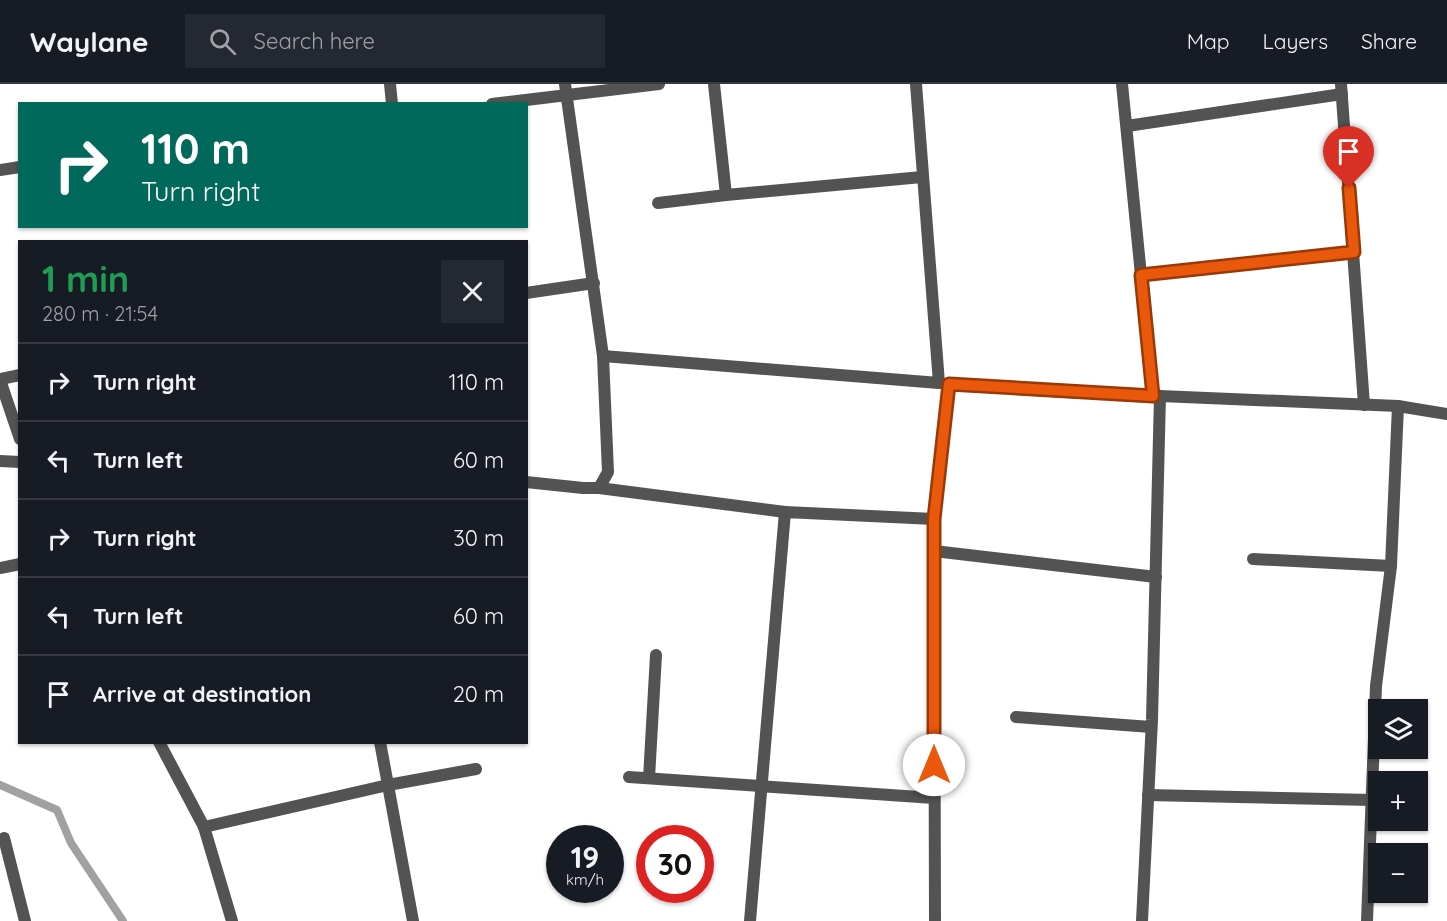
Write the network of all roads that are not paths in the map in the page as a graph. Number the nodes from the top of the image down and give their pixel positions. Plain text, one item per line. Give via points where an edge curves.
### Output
1 (390, 84) edge
2 (659, 84) edge
3 (714, 84) edge
4 (916, 84) edge
5 (1122, 84) edge
6 (566, 89) edge
7 (1342, 89) edge
8 (392, 102) edge
9 (502, 102) edge
10 (1127, 126) junction
11 (18, 167) edge
12 (0, 170) edge
13 (922, 177) junction
14 (726, 195) junction
15 (658, 203) dead end
16 (1354, 252) junction
17 (1141, 275) junction
18 (594, 283) junction
19 (528, 293) edge
20 (603, 356) junction
21 (18, 375) edge
22 (0, 379) edge
23 (944, 384) junction
24 (1157, 396) junction
25 (1364, 405) junction
26 (1398, 406) junction
27 (1447, 414) edge
28 (18, 433) edge
29 (0, 461) edge
30 (18, 462) edge
31 (528, 482) edge
32 (599, 488) junction
33 (785, 512) junction
34 (934, 519) junction
35 (934, 551) junction
36 (1253, 559) dead end
37 (18, 564) edge
38 (1391, 566) junction
39 (0, 568) edge
40 (1156, 577) junction
41 (656, 655) dead end
42 (1016, 717) dead end
43 (1151, 727) junction
44 (160, 744) edge
45 (380, 744) edge
46 (476, 769) dead end
47 (1373, 771) edge
48 (629, 777) dead end
49 (649, 778) junction
50 (388, 785) junction
51 (761, 786) junction
52 (1148, 795) junction
53 (934, 798) junction
54 (1368, 800) edge
55 (204, 827) junction
56 (1371, 831) edge
57 (4, 838) dead end
58 (25, 921) edge
59 (232, 921) edge
60 (413, 921) edge
61 (750, 921) edge
62 (935, 921) edge
63 (1142, 921) edge
64 (1367, 921) edge

1 - 8 street
2 - 6 street
3 - 14 street
4 - 13 street
5 - 10 street
6 - 9 street
6 - 18 street
7 - 10 street
7 - 16 street
10 - 17 street
11 - 12 street
13 - 14 street
13 - 23 street
14 - 15 street
16 - 17 street
16 - 25 street
17 - 24 street
18 - 19 street
18 - 20 street
20 - 23 street
20 - 32 street via 608,472
21 - 22 street
22 - 28 street
23 - 24 street
23 - 34 street
24 - 25 street
24 - 40 street
25 - 26 street
26 - 27 street
26 - 38 street
29 - 30 street
31 - 32 street
32 - 33 street
33 - 34 street
33 - 51 street
34 - 35 street
35 - 40 street
35 - 53 street
36 - 38 street
37 - 39 street
38 - 47 street via 1376,686
40 - 43 street
41 - 49 street
42 - 43 street
43 - 52 street
44 - 55 street
45 - 50 street
46 - 50 street
48 - 49 street
49 - 51 street
50 - 55 street
50 - 60 street
51 - 53 street
51 - 61 street
52 - 54 street
52 - 63 street
53 - 62 street
55 - 59 street
56 - 64 street
57 - 58 street

